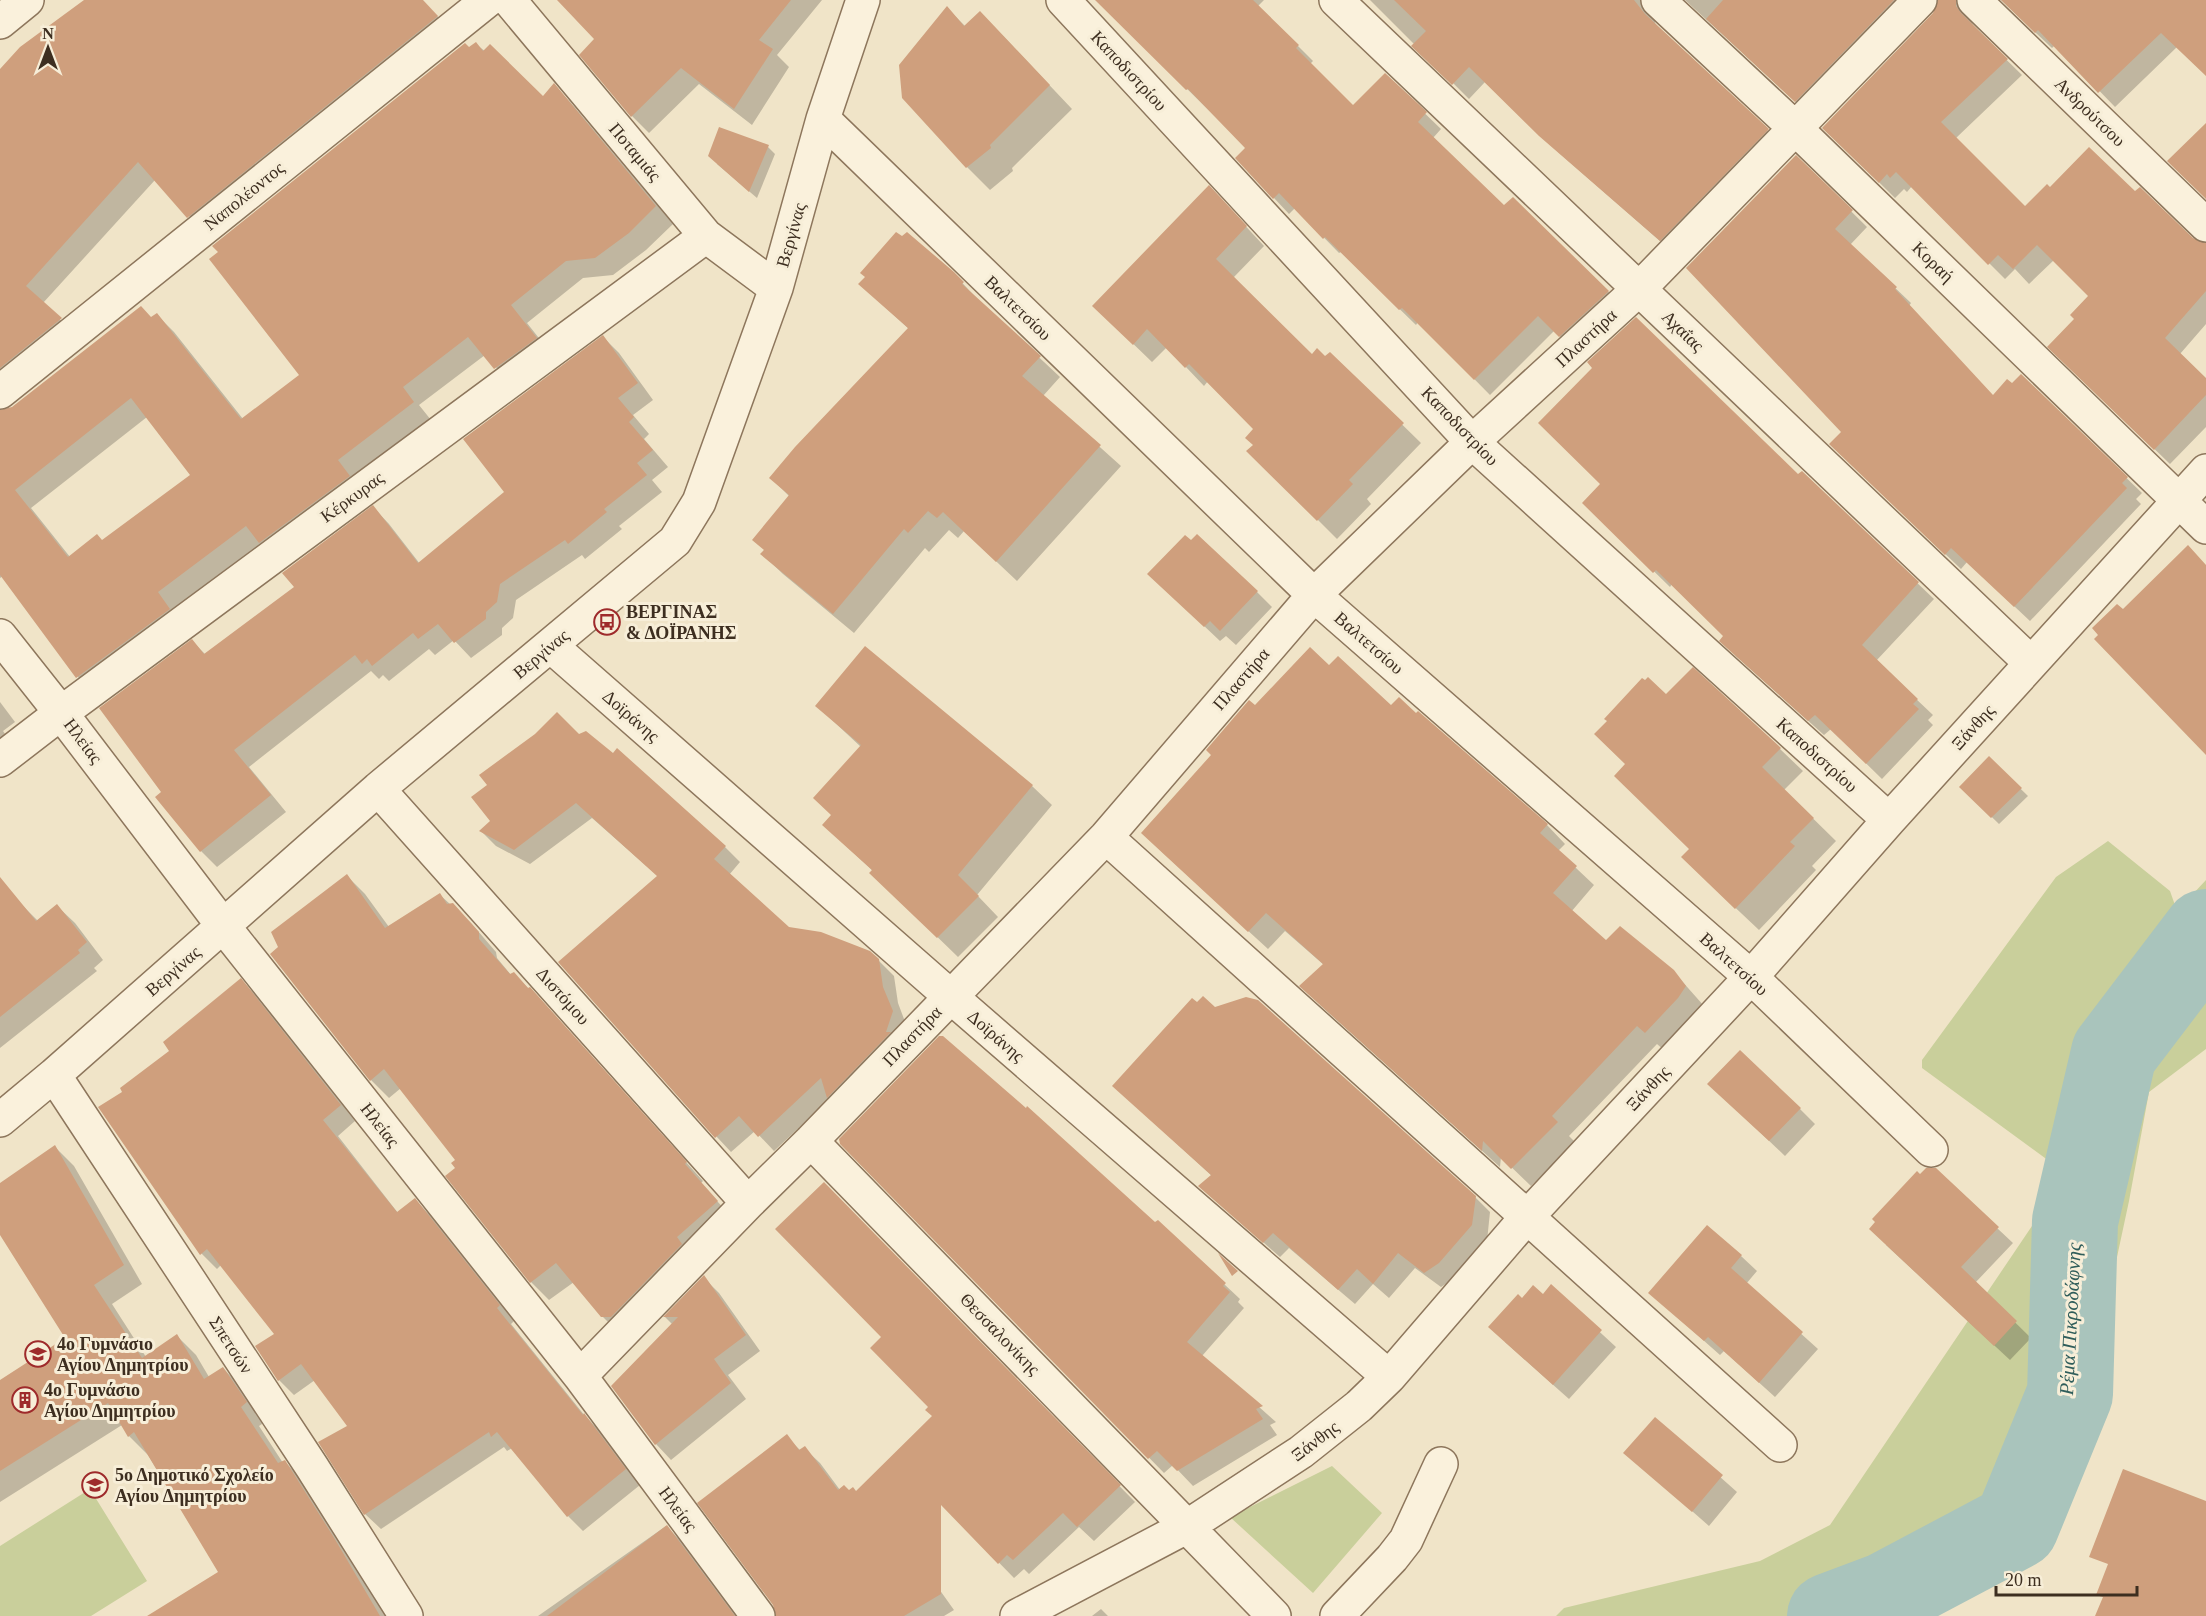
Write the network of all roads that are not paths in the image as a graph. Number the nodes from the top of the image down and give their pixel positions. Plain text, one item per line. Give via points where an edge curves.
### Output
1 (27, 0) edge
2 (488, 0) edge
3 (509, 0) edge
4 (863, 0) edge
5 (1336, 0) edge
6 (1658, 0) edge
7 (1920, 0) edge
8 (1974, 0) edge
9 (1067, 1) edge
10 (0, 22) edge
11 (823, 119) junction
12 (1795, 128) junction
13 (2206, 225) edge
14 (706, 236) junction
15 (776, 288) junction
16 (1639, 289) junction
17 (0, 392) edge
18 (1472, 442) junction
19 (2206, 471) edge
20 (2179, 501) junction
21 (2206, 527) edge
22 (1314, 596) junction
23 (0, 636) edge
24 (551, 646) junction
25 (2031, 663) junction
26 (61, 712) junction
27 (0, 760) edge
28 (378, 789) junction
29 (1888, 820) junction
30 (1106, 837) junction
31 (224, 927) junction
32 (1751, 977) junction
33 (950, 996) junction
34 (54, 1075) junction
35 (0, 1120) edge
36 (812, 1141) junction
37 (1931, 1150) dead end
38 (748, 1203) junction
39 (1526, 1218) junction
40 (580, 1376) junction
41 (1389, 1377) junction
42 (1780, 1445) dead end
43 (1441, 1464) dead end
44 (1188, 1526) junction
45 (406, 1616) edge
46 (758, 1616) edge
47 (1017, 1616) edge
48 (1274, 1616) edge
49 (1337, 1616) edge

1 - 10 street
2 - 17 street, Ναπολέοντος
3 - 14 street, Ποταμιάς
4 - 11 street, Βεργίνας
5 - 16 street, Αχαΐας
6 - 12 street, Κοραή
7 - 12 street, Πλαστήρα
8 - 13 street, Ανδρούτσου
9 - 18 street, Καποδιστρίου
11 - 15 street, Βεργίνας
11 - 22 street, Βαλτετσίου
12 - 16 street, Πλαστήρα
12 - 20 street, Κοραή
14 - 15 street, Ποταμιάς
14 - 26 street, Κέρκυρας
15 - 24 street, Βεργίνας via 699,502 675,541
16 - 18 street, Πλαστήρα
16 - 25 street, Αχαΐας
18 - 22 street, Πλαστήρα
18 - 29 street, Καποδιστρίου
19 - 20 street, Ξάνθης
20 - 21 street, Κοραή
20 - 25 street, Ξάνθης
22 - 30 street, Πλαστήρα
22 - 32 street, Βαλτετσίου
23 - 26 street, Ηλείας
24 - 28 street, Βεργίνας
24 - 33 street, Δοϊράνης
25 - 29 street, Ξάνθης
26 - 27 street, Κέρκυρας
26 - 31 street, Ηλείας
28 - 31 street, Βεργίνας
28 - 38 street, Διστόμου
29 - 32 street, Ξάνθης
30 - 33 street, Πλαστήρα
30 - 39 street
31 - 34 street, Βεργίνας
31 - 40 street, Ηλείας
32 - 37 street, Βαλτετσίου
32 - 39 street, Ξάνθης
33 - 36 street, Πλαστήρα
33 - 41 street, Δοϊράνης
34 - 35 street, Βεργίνας
34 - 45 street, Σπετσών
36 - 38 street, Πλαστήρα
36 - 44 street, Θεσσαλονίκης
38 - 40 street, Πλαστήρα
39 - 41 street, Ξάνθης
39 - 42 street
40 - 46 street, Ηλείας
41 - 44 street, Ξάνθης via 1301,1452
43 - 49 street via 1406,1540
44 - 47 street, Ξάνθης
44 - 48 street, Θεσσαλονίκης

